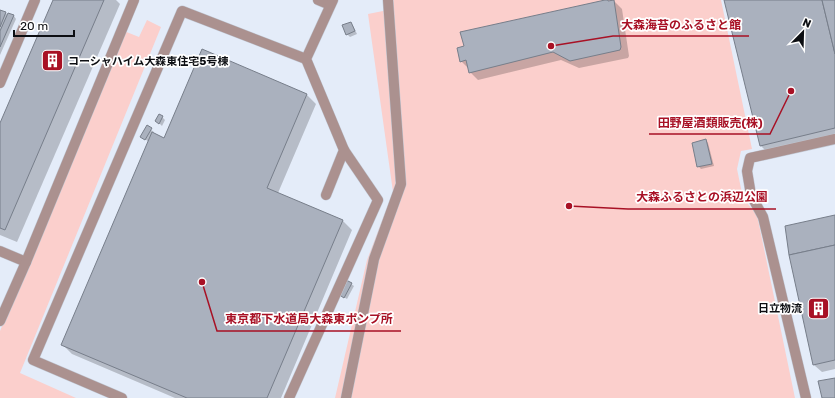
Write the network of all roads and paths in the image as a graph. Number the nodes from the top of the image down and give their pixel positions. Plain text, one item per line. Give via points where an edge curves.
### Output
1 (35, 0) edge
2 (134, 0) edge
3 (318, 0) edge
4 (388, 0) edge
5 (332, 3) edge
6 (306, 59) junction
7 (0, 83) edge
8 (835, 139) edge
9 (344, 150) junction
10 (326, 195) dead end
11 (0, 251) edge
12 (26, 262) junction
13 (0, 321) edge
14 (122, 398) edge
15 (289, 398) edge
16 (346, 398) edge
17 (806, 398) edge

1 - 7 street
2 - 12 street
3 - 5 street
4 - 16 street via 401,184 374,259
5 - 6 street
6 - 9 street
6 - 14 street via 182,11 33,360
8 - 17 street via 750,158 747,171 752,196 763,217
9 - 10 street
9 - 15 street via 378,200
11 - 12 street
12 - 13 street

